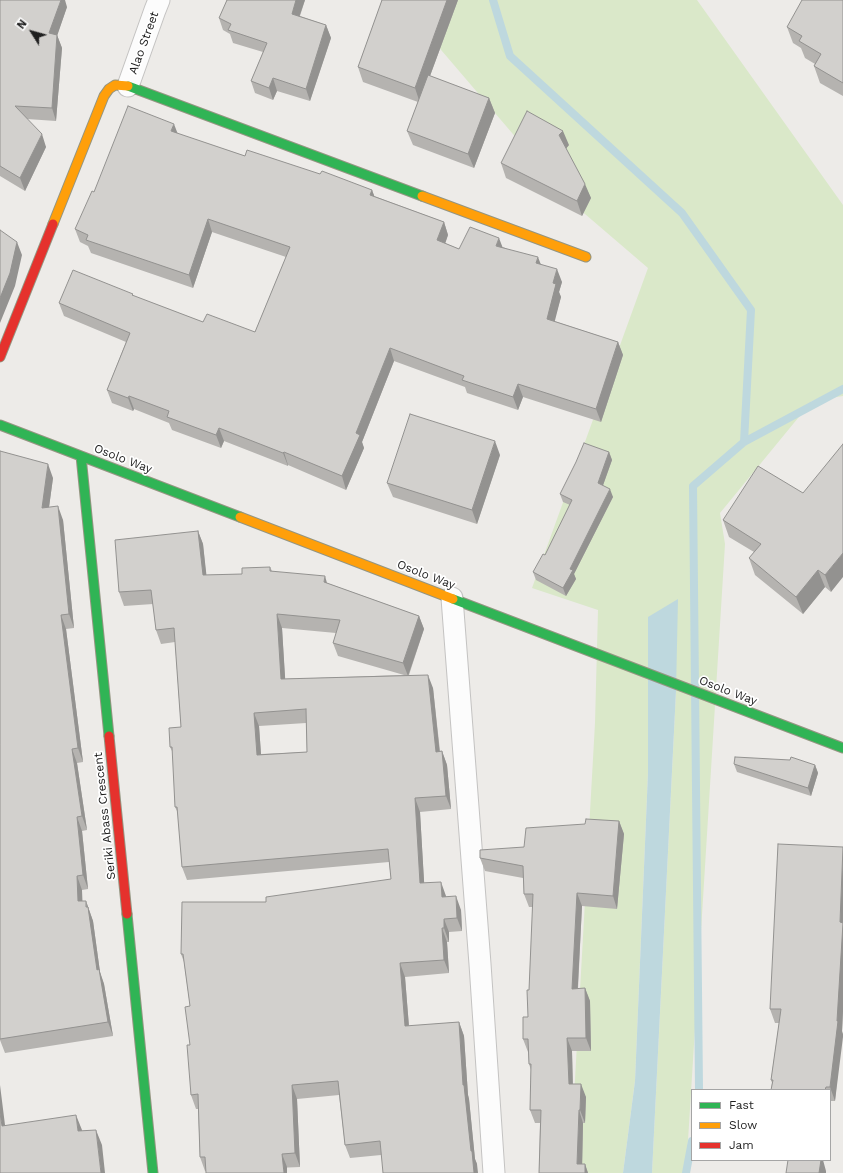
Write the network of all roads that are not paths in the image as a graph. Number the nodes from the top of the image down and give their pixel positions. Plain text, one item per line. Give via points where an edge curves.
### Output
1 (160, 0) edge
2 (128, 86) junction
3 (586, 257) dead end
4 (0, 357) edge
5 (0, 425) edge
6 (81, 456) junction
7 (452, 598) junction
8 (843, 748) edge
9 (153, 1173) edge
10 (494, 1173) edge

1 - 2 street, Alao Street
2 - 3 street
2 - 4 street via 115,85 104,96
5 - 6 street, Osolo Way
6 - 7 street, Osolo Way
6 - 9 street, Seriki Abass Crescent
7 - 8 street, Osolo Way
7 - 10 street

